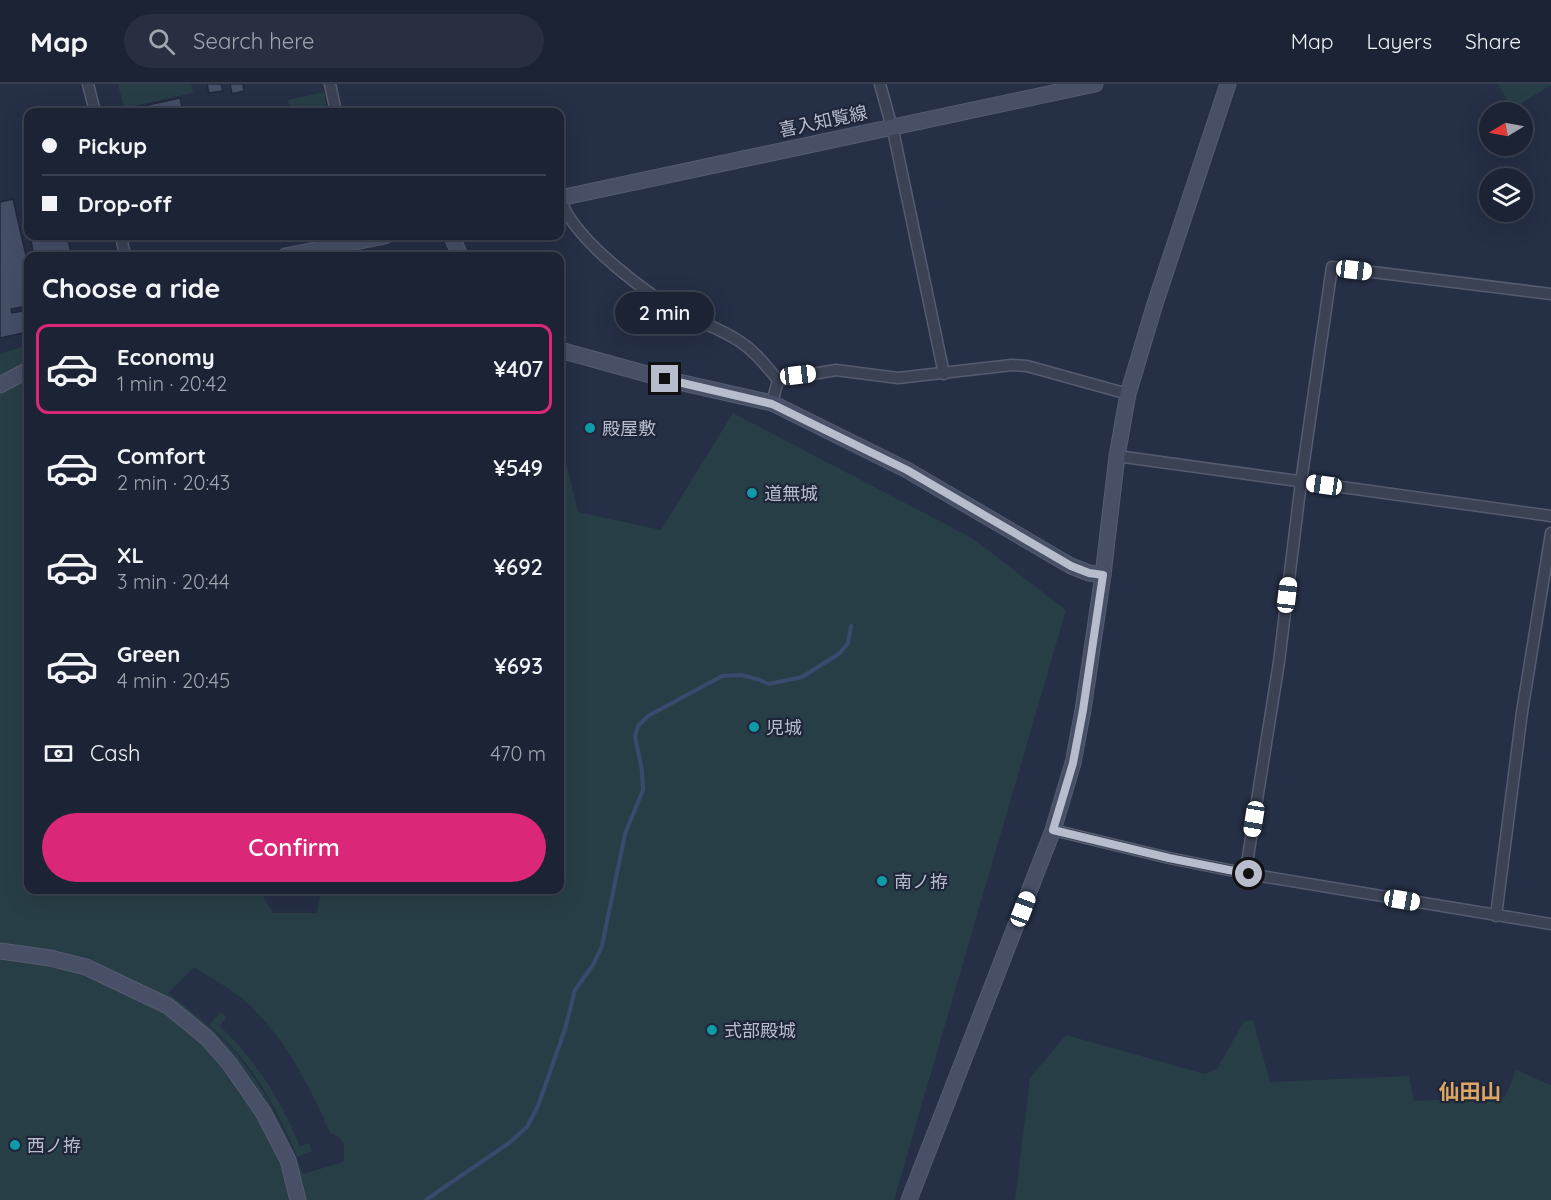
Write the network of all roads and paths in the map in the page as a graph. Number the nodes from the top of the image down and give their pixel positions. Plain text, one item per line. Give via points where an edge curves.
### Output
1 (88, 84) edge
2 (330, 84) edge
3 (880, 84) edge
4 (1095, 84) edge
5 (1228, 84) edge
6 (94, 108) edge
7 (335, 108) edge
8 (892, 127) junction
9 (564, 197) edge
10 (564, 208) edge
11 (353, 240) edge
12 (302, 252) edge
13 (1551, 294) edge
14 (564, 351) edge
15 (24, 372) edge
16 (944, 374) junction
17 (778, 380) junction
18 (0, 385) edge
19 (1128, 394) junction
20 (772, 404) junction
21 (1117, 456) junction
22 (1301, 482) junction
23 (1551, 516) edge
24 (1551, 533) edge
25 (1103, 575) junction
26 (1053, 830) junction
27 (1249, 874) junction
28 (1496, 916) junction
29 (1551, 924) edge
30 (0, 951) edge
31 (298, 1200) edge
32 (909, 1200) edge

1 - 6 street
2 - 7 street
3 - 8 street
4 - 8 street, 喜入知覧線
5 - 19 street
8 - 9 street, 喜入知覧線
8 - 16 street
10 - 17 street via 580,232 641,287 676,310 738,340
11 - 12 street
13 - 22 street via 1332,267
14 - 20 street
15 - 18 street
16 - 17 street via 898,378 836,370
16 - 19 street via 1027,366
17 - 20 street
19 - 21 street
20 - 25 street via 907,470 1071,566
21 - 22 street
21 - 25 street
22 - 23 street
22 - 27 street via 1279,662 1247,863
24 - 28 street via 1522,712
25 - 26 street via 1073,763
26 - 27 street
26 - 32 street
27 - 28 street
28 - 29 street
30 - 31 street via 87,967 168,1006 207,1038 263,1112 288,1160

